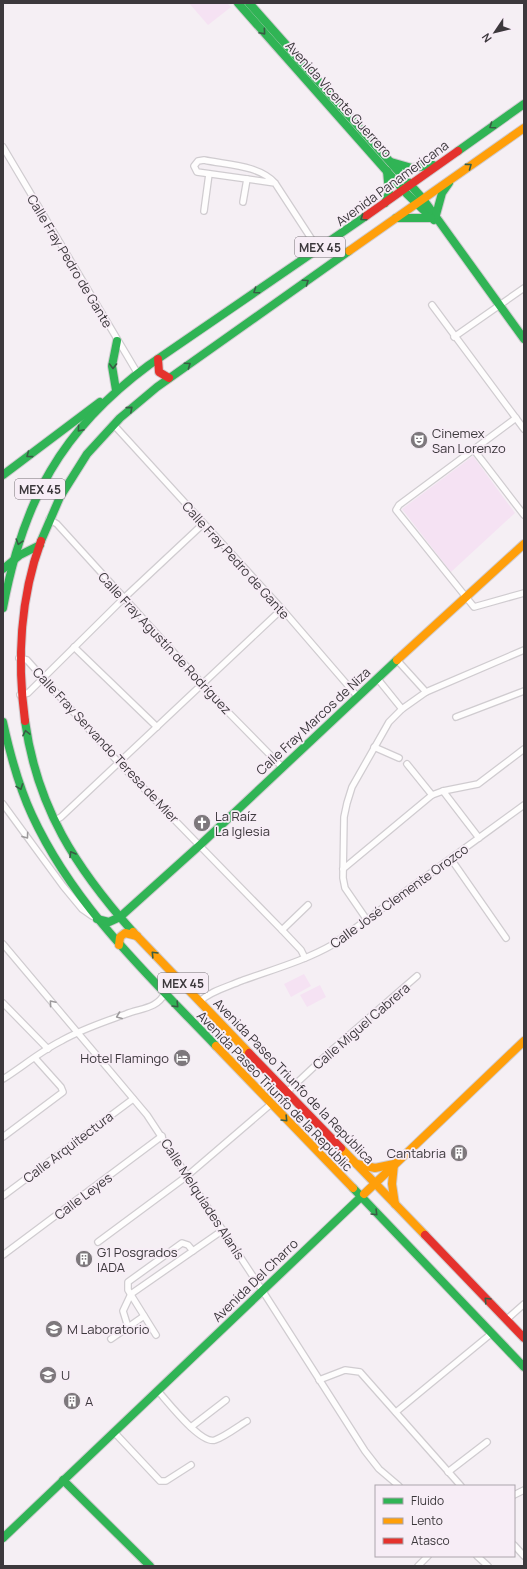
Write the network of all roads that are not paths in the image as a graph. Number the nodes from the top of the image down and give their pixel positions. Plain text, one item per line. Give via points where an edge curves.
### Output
1 (238, 3) edge
2 (249, 3) edge
3 (524, 104) edge
4 (524, 128) edge
5 (3, 147) edge
6 (391, 162) junction
7 (439, 163) junction
8 (387, 171) junction
9 (209, 174) junction
10 (452, 178) junction
11 (247, 179) junction
12 (275, 183) junction
13 (411, 185) junction
14 (404, 190) junction
15 (420, 201) junction
16 (243, 202) dead end
17 (385, 203) junction
18 (204, 211) dead end
19 (433, 216) junction
20 (395, 218) junction
21 (318, 249) junction
22 (524, 288) edge
23 (432, 305) dead end
24 (500, 306) junction
25 (454, 337) junction
26 (524, 339) edge
27 (117, 341) junction
28 (158, 359) junction
29 (138, 374) junction
30 (168, 378) junction
31 (116, 390) junction
32 (516, 418) junction
33 (113, 424) junction
34 (524, 429) edge
35 (474, 450) junction
36 (3, 475) edge
37 (524, 516) edge
38 (49, 519) junction
39 (204, 524) junction
40 (40, 544) junction
41 (524, 544) edge
42 (13, 560) junction
43 (3, 569) edge
44 (524, 593) edge
45 (465, 597) junction
46 (124, 598) junction
47 (3, 608) edge
48 (282, 609) junction
49 (74, 647) junction
50 (524, 650) edge
51 (19, 658) junction
52 (397, 660) junction
53 (42, 678) junction
54 (377, 678) junction
55 (203, 684) junction
56 (524, 691) edge
57 (426, 692) junction
58 (20, 695) junction
59 (357, 696) junction
60 (402, 709) junction
61 (456, 717) dead end
62 (3, 722) edge
63 (157, 727) junction
64 (374, 747) junction
65 (524, 749) edge
66 (399, 758) dead end
67 (119, 763) junction
68 (407, 764) dead end
69 (282, 767) junction
70 (443, 790) junction
71 (432, 794) junction
72 (3, 804) edge
73 (524, 805) edge
74 (54, 821) junction
75 (479, 838) junction
76 (200, 845) junction
77 (451, 859) junction
78 (343, 869) junction
79 (308, 905) dead end
80 (120, 917) junction
81 (96, 918) junction
82 (366, 920) junction
83 (282, 930) junction
84 (137, 936) junction
85 (506, 938) dead end
86 (3, 944) edge
87 (119, 945) junction
88 (305, 958) junction
89 (417, 976) dead end
90 (165, 993) junction
91 (200, 1001) junction
92 (3, 1003) edge
93 (77, 1032) junction
94 (524, 1041) edge
95 (48, 1049) junction
96 (35, 1058) junction
97 (3, 1079) edge
98 (287, 1092) junction
99 (132, 1099) junction
100 (271, 1104) junction
101 (162, 1136) junction
102 (3, 1137) edge
103 (357, 1164) junction
104 (394, 1164) junction
105 (187, 1176) junction
106 (375, 1183) junction
107 (3, 1196) edge
108 (360, 1197) junction
109 (395, 1204) junction
110 (223, 1230) junction
111 (98, 1242) dead end
112 (193, 1251) junction
113 (3, 1255) edge
114 (262, 1290) junction
115 (130, 1294) junction
116 (524, 1304) edge
117 (144, 1316) junction
118 (506, 1320) junction
119 (128, 1327) junction
120 (492, 1332) junction
121 (156, 1335) dead end
122 (524, 1338) edge
123 (111, 1339) dead end
124 (524, 1367) edge
125 (319, 1380) junction
126 (158, 1391) junction
127 (226, 1400) dead end
128 (396, 1412) junction
129 (247, 1421) dead end
130 (191, 1427) junction
131 (114, 1432) junction
132 (487, 1442) dead end
133 (191, 1465) dead end
134 (448, 1472) junction
135 (63, 1480) junction
136 (397, 1485) edge
137 (460, 1485) edge
138 (524, 1490) edge
139 (515, 1494) edge
140 (3, 1538) edge
141 (515, 1546) edge
142 (524, 1556) edge
143 (427, 1557) edge
144 (478, 1557) edge
145 (150, 1566) edge
146 (418, 1566) edge
147 (488, 1566) edge

1 -> 8 main road, Avenida Vicente Guerrero
2 - 6 main road, Avenida Vicente Guerrero
3 -> 7 main road, Avenida Panamericana / MEX 45
10 -> 4 main road, MEX 45
5 - 27 street, Calle Fray Pedro de Gante
6 - 7 main road via 415,169
6 - 13 main road, Avenida Vicente Guerrero
7 - 13 main road, Avenida Panamericana / MEX 45
8 - 14 main road, Avenida Vicente Guerrero
8 - 17 main road via 388,193
9 - 11 street
9 - 12 street via 197,172 194,166 204,160 264,173
9 - 18 street
10 - 15 main road, MEX 45
10 - 19 main road via 442,193
11 - 12 street
11 - 16 street
12 - 21 street
13 - 14 main road, Avenida Panamericana / MEX 45
13 - 15 main road, Avenida Vicente Guerrero
14 - 15 main road, Avenida Vicente Guerrero
14 - 17 main road, Avenida Panamericana / MEX 45
15 - 19 main road, Avenida Vicente Guerrero
15 - 20 main road, MEX 45
17 -> 21 main road, Avenida Panamericana / MEX 45
19 - 20 main road
19 - 24 main road, Avenida Vicente Guerrero
30 -> 20 main road, MEX 45
21 -> 28 main road, Avenida Panamericana / MEX 45
22 - 24 street
23 - 25 street
24 - 25 street
24 - 26 main road, Avenida Vicente Guerrero
25 - 32 street
27 - 29 street, Calle Fray Pedro de Gante
27 -> 31 main road via 113,351 113,379
28 - 29 main road, Avenida Panamericana / MEX 45
28 - 30 main road via 159,372
29 - 31 main road, Avenida Panamericana / MEX 45
33 -> 30 main road, Avenida Paseo Triunfo de la República / MEX 45
31 -> 36 main road, MEX 45
31 -> 42 main road, MEX 45 via 77,433 50,470 30,508
32 - 34 street
32 - 35 street
33 - 38 main road, Avenida Paseo Triunfo de la República / MEX 45 via 70,480
33 - 39 street, Calle Fray Pedro de Gante
35 - 37 street
35 - 45 street via 397,507 397,513
38 - 40 main road, Avenida Paseo Triunfo de la República / MEX 45
38 - 46 street, Calle Fray Agustín de Rodríguez via 57,524
39 - 46 street
39 - 48 street, Calle Fray Pedro de Gante
40 - 42 main road, MEX 45
40 - 51 main road, Avenida Paseo Triunfo de la República / MEX 45 via 27,594
41 - 45 main road, Calle Fray Marcos de Niza
42 - 43 main road, MEX 45
42 - 47 main road, MEX 45
44 - 45 street via 479,607 471,605
45 - 52 main road, Calle Fray Marcos de Niza
46 - 49 street
46 - 55 street, Calle Fray Agustín de Rodríguez
48 - 55 street
48 - 59 street, Calle Fray Pedro de Gante
49 - 53 street
49 - 63 street
50 - 57 street
51 - 53 street, Calle Fray Servando Teresa de Mier via 27,660
51 - 58 main road, Avenida Paseo Triunfo de la República / MEX 45
52 - 54 main road, Calle Fray Marcos de Niza
52 - 57 street
53 - 58 street via 28,693
53 - 67 street, Calle Fray Servando Teresa de Mier
54 - 59 main road, Calle Fray Marcos de Niza
54 - 60 street
55 - 63 street
55 - 69 street, Calle Fray Agustín de Rodríguez
56 - 61 street
57 - 60 street
74 -> 58 main road, Avenida Paseo Triunfo de la República / MEX 45 via 30,752
59 - 69 main road, Calle Fray Marcos de Niza
60 - 64 street via 382,731
62 -> 81 main road, Avenida Paseo Triunfo de la Repúblic / MEX 45 via 15,773 41,835 64,875
63 - 67 street
64 - 66 street
64 - 78 street via 352,787 347,803 344,817
65 - 70 street via 478,784
67 - 74 street
67 - 76 street, Calle Fray Servando Teresa de Mier
68 - 71 street
69 - 76 main road, Calle Fray Marcos de Niza
70 - 71 street
70 - 75 street
71 - 78 street
72 -> 81 street via 66,890 82,909
73 - 75 street, Calle José Clemente Orozco
80 -> 74 main road, Avenida Paseo Triunfo de la República / MEX 45 via 86,876
75 - 77 street, Calle José Clemente Orozco
76 - 80 main road, Calle Fray Marcos de Niza
76 - 83 street, Calle Fray Servando Teresa de Mier
77 - 82 street, Calle José Clemente Orozco
77 - 85 street
78 - 82 street via 345,888
79 - 83 street
80 - 81 main road via 109,922
80 - 84 main road, Avenida Paseo Triunfo de la República / MEX 45
81 - 87 main road, Avenida Paseo Triunfo de la Repúblic / MEX 45
82 - 88 street, Calle José Clemente Orozco via 332,945
83 - 88 street, Calle Fray Servando Teresa de Mier
84 - 87 main road via 125,933 120,937
91 -> 84 main road, Avenida Paseo Triunfo de la República / MEX 45
93 -> 86 street, Calle Melquíades Alanís
87 - 90 main road, Avenida Paseo Triunfo de la Repúblic / MEX 45
88 - 91 street, Calle José Clemente Orozco via 222,989
89 - 98 street, Calle Miguel Cabrera
90 -> 93 street via 155,1005
90 -> 100 main road, Avenida Paseo Triunfo de la Repúblic / MEX 45
91 - 98 main road, Avenida Paseo Triunfo de la República / MEX 45
92 - 95 street
93 - 95 street
93 - 99 street, Calle Melquíades Alanís
94 - 104 main road, Avenida Del Charro
95 - 96 street
96 - 97 street
96 - 102 street via 63,1092
98 - 103 main road, Avenida Paseo Triunfo de la República / MEX 45
99 - 101 street, Calle Melquíades Alanís
99 - 107 street, Calle Arquitectura
100 - 105 street
100 -> 108 main road, Avenida Paseo Triunfo de la Repúblic / MEX 45
101 - 105 street, Calle Melquíades Alanís
101 - 113 street, Calle Leyes
103 - 104 main road via 374,1168
103 - 106 main road, Avenida Paseo Triunfo de la República / MEX 45
104 - 106 main road, Avenida Del Charro
104 - 109 main road via 390,1183
105 - 110 street, Calle Melquíades Alanís
105 - 111 street
106 - 108 main road, Avenida Del Charro
106 - 109 main road, Avenida Paseo Triunfo de la República / MEX 45
108 - 114 main road, Avenida Del Charro
108 -> 120 main road, Avenida Paseo Triunfo de la Repúblic / MEX 45
118 -> 109 main road, Avenida Paseo Triunfo de la República / MEX 45
110 - 112 street
110 - 114 street, Calle Melquíades Alanís
112 - 115 street
112 - 115 street via 186,1244 178,1245 130,1279 127,1288
114 - 125 street, Calle Melquíades Alanís
114 - 126 main road, Avenida Del Charro
115 - 117 street
115 - 119 street via 123,1311
116 - 118 street
117 - 119 street
117 - 121 street
118 - 122 main road, Avenida Paseo Triunfo de la República / MEX 45
119 - 123 street
120 - 124 main road, Avenida Paseo Triunfo de la Repúblic / MEX 45
120 - 128 street
125 - 128 street via 345,1370 360,1372
125 - 136 street, Calle Melquíades Alanís via 365,1452
126 - 130 street
126 - 131 main road, Avenida Del Charro
127 - 130 street
128 - 134 street
129 - 130 street via 212,1441 200,1436
131 - 133 street via 160,1481 166,1481
131 - 135 main road, Avenida Del Charro
132 - 134 street
134 - 137 street
135 - 140 main road, Avenida Del Charro
135 - 145 main road
138 - 139 street
141 - 142 street
143 - 146 street
144 - 147 street

